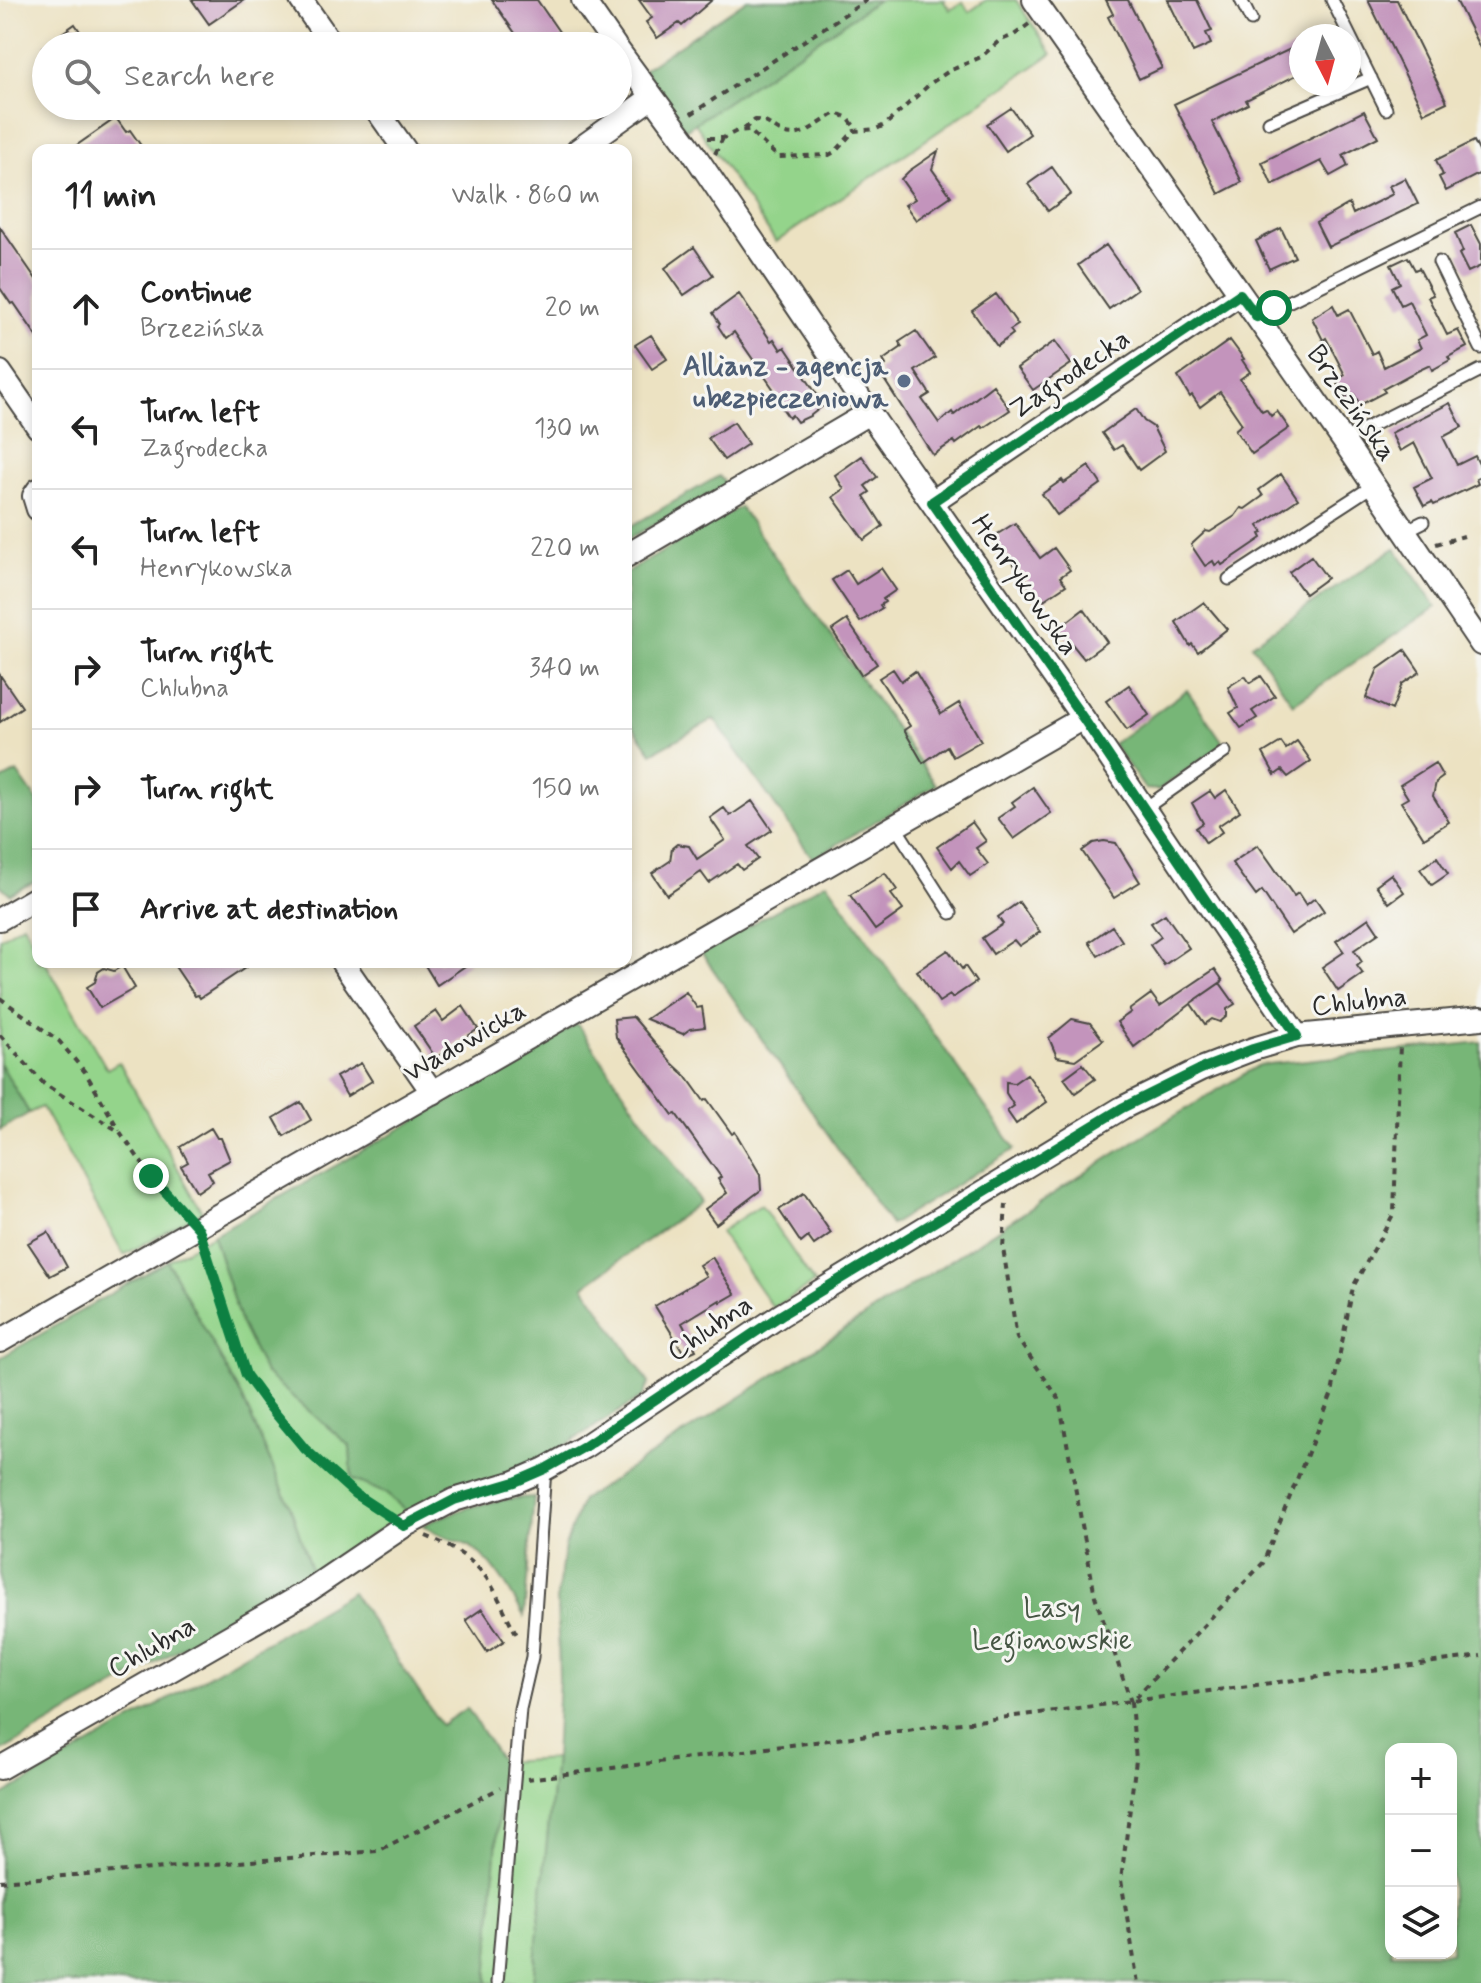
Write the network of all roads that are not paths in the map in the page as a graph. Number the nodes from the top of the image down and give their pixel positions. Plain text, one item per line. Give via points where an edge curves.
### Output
1 (301, 0) edge
2 (583, 0) edge
3 (1241, 0) edge
4 (1332, 0) edge
5 (1038, 6) edge
6 (1251, 20) dead end
7 (327, 32) edge
8 (605, 32) edge
9 (632, 71) edge
10 (1371, 78) junction
11 (651, 98) junction
12 (1386, 109) dead end
13 (632, 112) edge
14 (384, 120) edge
15 (620, 120) edge
16 (1269, 122) dead end
17 (401, 144) edge
18 (586, 144) edge
19 (1481, 207) edge
20 (1439, 262) dead end
21 (1240, 294) junction
22 (1257, 317) junction
23 (1481, 348) edge
24 (1481, 370) edge
25 (0, 372) edge
26 (869, 413) junction
27 (32, 418) edge
28 (1343, 440) junction
29 (1374, 485) junction
30 (932, 502) junction
31 (632, 552) edge
32 (1229, 579) dead end
33 (1481, 644) edge
34 (1083, 718) junction
35 (1225, 752) dead end
36 (1144, 809) junction
37 (895, 826) junction
38 (32, 900) edge
39 (951, 913) dead end
40 (0, 919) edge
41 (346, 968) edge
42 (1481, 1018) edge
43 (1297, 1036) junction
44 (433, 1093) junction
45 (0, 1341) edge
46 (545, 1469) junction
47 (0, 1768) edge
48 (497, 1983) edge

1 - 7 street
2 - 8 street, Henrykowska
3 - 6 lane
4 - 10 lane
5 - 21 street, Brzezińska
9 - 11 street, Henrykowska
10 - 12 lane
10 - 16 lane
11 - 13 street
11 - 26 street, Henrykowska
14 - 17 street
15 - 18 street
19 - 22 lane
20 - 23 lane
21 - 22 street, Brzezińska
21 - 30 street, Zagrodecka
22 - 28 street, Brzezińska
24 - 28 lane
25 - 27 street
26 - 30 street, Henrykowska
26 - 31 street
28 - 29 street, Brzezińska
29 - 32 lane
29 - 33 street, Brzezińska via 1414,526
30 - 34 street, Henrykowska
34 - 36 street, Henrykowska
34 - 37 street, Wadowicka
35 - 36 lane
36 - 43 street, Henrykowska
37 - 39 lane
37 - 44 street, Wadowicka
38 - 40 street
41 - 44 street
42 - 43 street, Chlubna
43 - 46 street, Chlubna via 1201,1069 1122,1108 781,1315
44 - 45 street, Wadowicka
46 - 47 street, Chlubna via 454,1500 404,1526 305,1593
46 - 48 lane via 532,1657 520,1709

